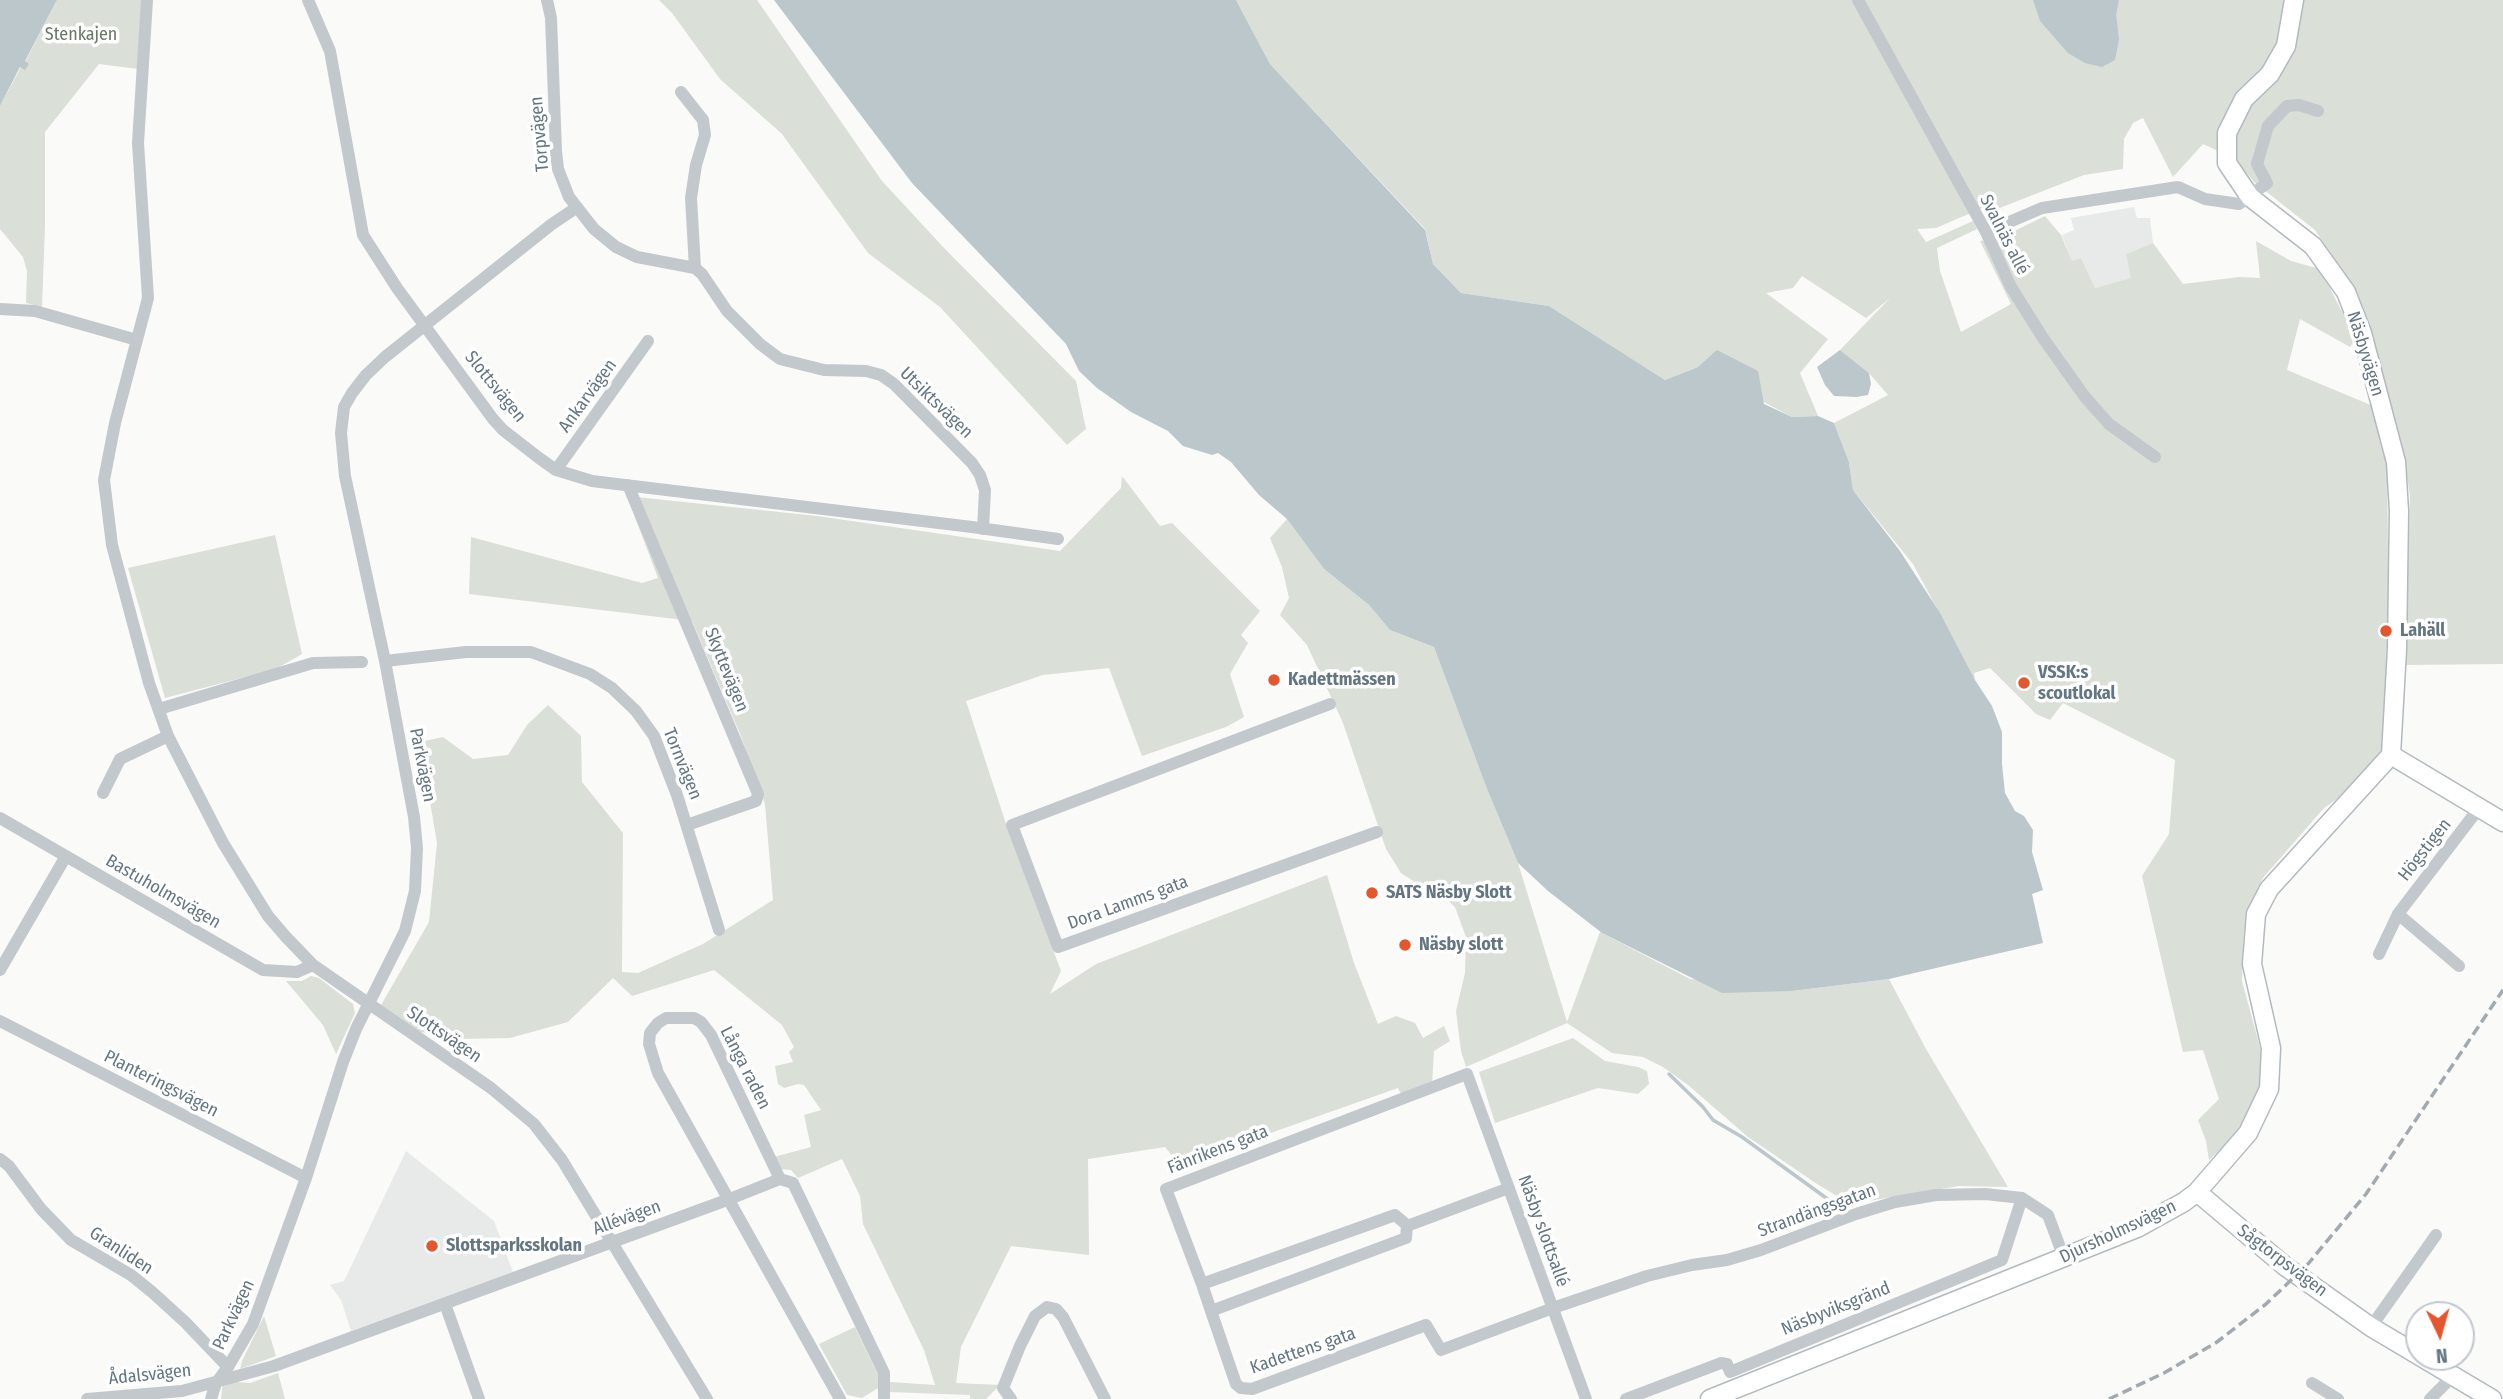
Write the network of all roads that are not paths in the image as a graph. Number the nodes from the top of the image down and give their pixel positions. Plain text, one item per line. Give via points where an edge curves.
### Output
1 (147, 0) edge
2 (308, 0) edge
3 (547, 0) edge
4 (1858, 0) edge
5 (2294, 0) edge
6 (681, 92) dead end
7 (2318, 111) dead end
8 (2250, 197) junction
9 (576, 208) junction
10 (1986, 232) junction
11 (695, 268) junction
12 (0, 309) edge
13 (423, 326) junction
14 (137, 340) junction
15 (648, 341) dead end
16 (2155, 457) dead end
17 (556, 470) junction
18 (628, 485) junction
19 (983, 529) junction
20 (1058, 539) dead end
21 (385, 661) junction
22 (362, 662) dead end
23 (1329, 704) dead end
24 (159, 709) junction
25 (169, 736) junction
26 (2391, 755) junction
27 (103, 793) dead end
28 (2479, 808) junction
29 (0, 818) edge
30 (2503, 822) edge
31 (687, 825) junction
32 (1377, 832) dead end
33 (66, 856) junction
34 (2398, 914) junction
35 (719, 930) dead end
36 (2379, 954) dead end
37 (313, 965) junction
38 (2459, 966) dead end
39 (0, 970) edge
40 (368, 1005) junction
41 (0, 1021) edge
42 (1467, 1074) joint
43 (0, 1159) edge
44 (306, 1178) junction
45 (780, 1178) junction
46 (1509, 1188) junction
47 (2196, 1192) junction
48 (2022, 1198) junction
49 (727, 1200) junction
50 (1408, 1226) junction
51 (2437, 1235) dead end
52 (612, 1242) junction
53 (2064, 1258) junction
54 (1202, 1284) junction
55 (445, 1304) junction
56 (1553, 1308) junction
57 (1212, 1311) junction
58 (2371, 1327) junction
59 (228, 1367) junction
60 (2452, 1377) junction
61 (216, 1383) junction
62 (2312, 1383) dead end
63 (87, 1399) edge
64 (211, 1399) edge
65 (479, 1399) edge
66 (707, 1399) edge
67 (840, 1399) edge
68 (884, 1399) edge
69 (1011, 1399) edge
70 (1104, 1399) edge
71 (1586, 1399) edge
72 (1626, 1399) edge
73 (1710, 1399) edge
74 (2339, 1399) edge
75 (2430, 1399) edge
76 (2492, 1399) edge

1 - 14 street, Slottsvägen via 138,143 148,298
2 - 13 street, Slottsvägen via 330,51 363,235
3 - 9 street, Torpvägen via 558,169
4 - 10 street, Svalnäs allé
5 - 8 street, Näsbyvägen via 2286,46 2270,74 2244,99 2227,133 2227,163
6 - 11 street via 703,120 705,135 691,198
7 - 8 street via 2299,105 2287,107 2268,126 2257,164 2267,183
8 - 10 street via 2239,204 2221,203 2178,187 2042,208
8 - 26 street, Näsbyvägen via 2313,246 2346,292 2362,333 2396,462 2399,511
9 - 11 street, Torpvägen via 601,236 626,252
9 - 13 street, Parkvägen
10 - 16 street, Svalnäs allé via 2011,286 2076,386 2109,424
11 - 19 street, Utsiktsvägen via 727,311 780,359 824,370 866,371 894,384 980,475 985,490
12 - 14 street via 35,311
13 - 17 street, Slottsvägen via 503,430
13 - 21 street, Parkvägen via 366,375 348,400 341,423 350,501
14 - 24 street, Slottsvägen via 104,480 112,545
15 - 17 street, Ankarvägen
17 - 18 street, Slottsvägen
18 - 19 street, Slottsvägen
18 - 31 street, Skyttevägen via 758,793 756,801
19 - 20 street, Slottsvägen
21 - 31 street, Tornvägen via 514,651 541,655 590,674 630,703 650,729
21 - 40 street, Parkvägen via 414,817 416,875 409,920
22 - 24 street via 313,663
23 - 32 street, Dora Lamms gata via 1012,825 1058,947
24 - 25 street, Slottsvägen
25 - 27 street via 120,759
25 - 37 street, Slottsvägen via 250,888 268,916
26 - 28 street
26 - 47 street, Djursholmsvägen via 2269,889 2256,914 2252,964 2271,1048 2269,1089 2248,1132
28 - 30 street
28 - 34 street, Högstigen
29 - 33 street, Bastuholmsvägen
31 - 35 street, Tornvägen
33 - 37 street, Bastuholmsvägen via 263,970 298,972
33 - 39 street
34 - 36 street, Högstigen
34 - 38 street
37 - 40 street, Slottsvägen
40 - 44 street, Parkvägen via 343,1062
40 - 52 street, Slottsvägen via 491,1088 534,1124 562,1160
41 - 44 street, Planteringsvägen
42 - 46 street, Näsby slottsallé
42 - 54 street, Fänrikens gata via 1166,1189
43 - 59 street, Granliden via 72,1240 152,1292
44 - 59 street, Parkvägen via 253,1324
45 - 49 street, Allévägen
45 - 49 street, Långa raden via 712,1035 694,1018 666,1018 650,1033 658,1073
45 - 68 street, Långa raden via 793,1182 884,1373
46 - 50 street
46 - 56 street, Näsby slottsallé
47 - 53 street, Djursholmsvägen via 2137,1228
47 - 58 street, Sågtorpsvägen via 2286,1267
48 - 53 street via 2048,1215
48 - 56 street, Strandängsgatan via 1936,1195 1895,1202 1761,1250 1647,1276
48 - 72 street, Näsbyviksgränd via 2002,1260 1730,1371 1721,1363
49 - 52 street, Allévägen
49 - 67 street, Långa raden
50 - 54 street via 1395,1215
50 - 57 street via 1406,1238
51 - 58 street
52 - 55 street, Allévägen
52 - 66 street, Slottsvägen
53 - 73 street, Djursholmsvägen
54 - 57 street
55 - 61 street, Allévägen
55 - 65 street
56 - 57 street, Kadettens gata via 1441,1350 1426,1325 1252,1389 1236,1384
56 - 71 street, Näsby slottsallé
58 - 60 street, Sågtorpsvägen
59 - 61 street, Parkvägen
60 - 75 street
60 - 76 street, Sågtorpsvägen
61 - 63 street, Ådalsvägen via 182,1391
61 - 64 street, Parkvägen
62 - 74 street
69 - 70 street via 1003,1388 1035,1316 1047,1307 1063,1317

